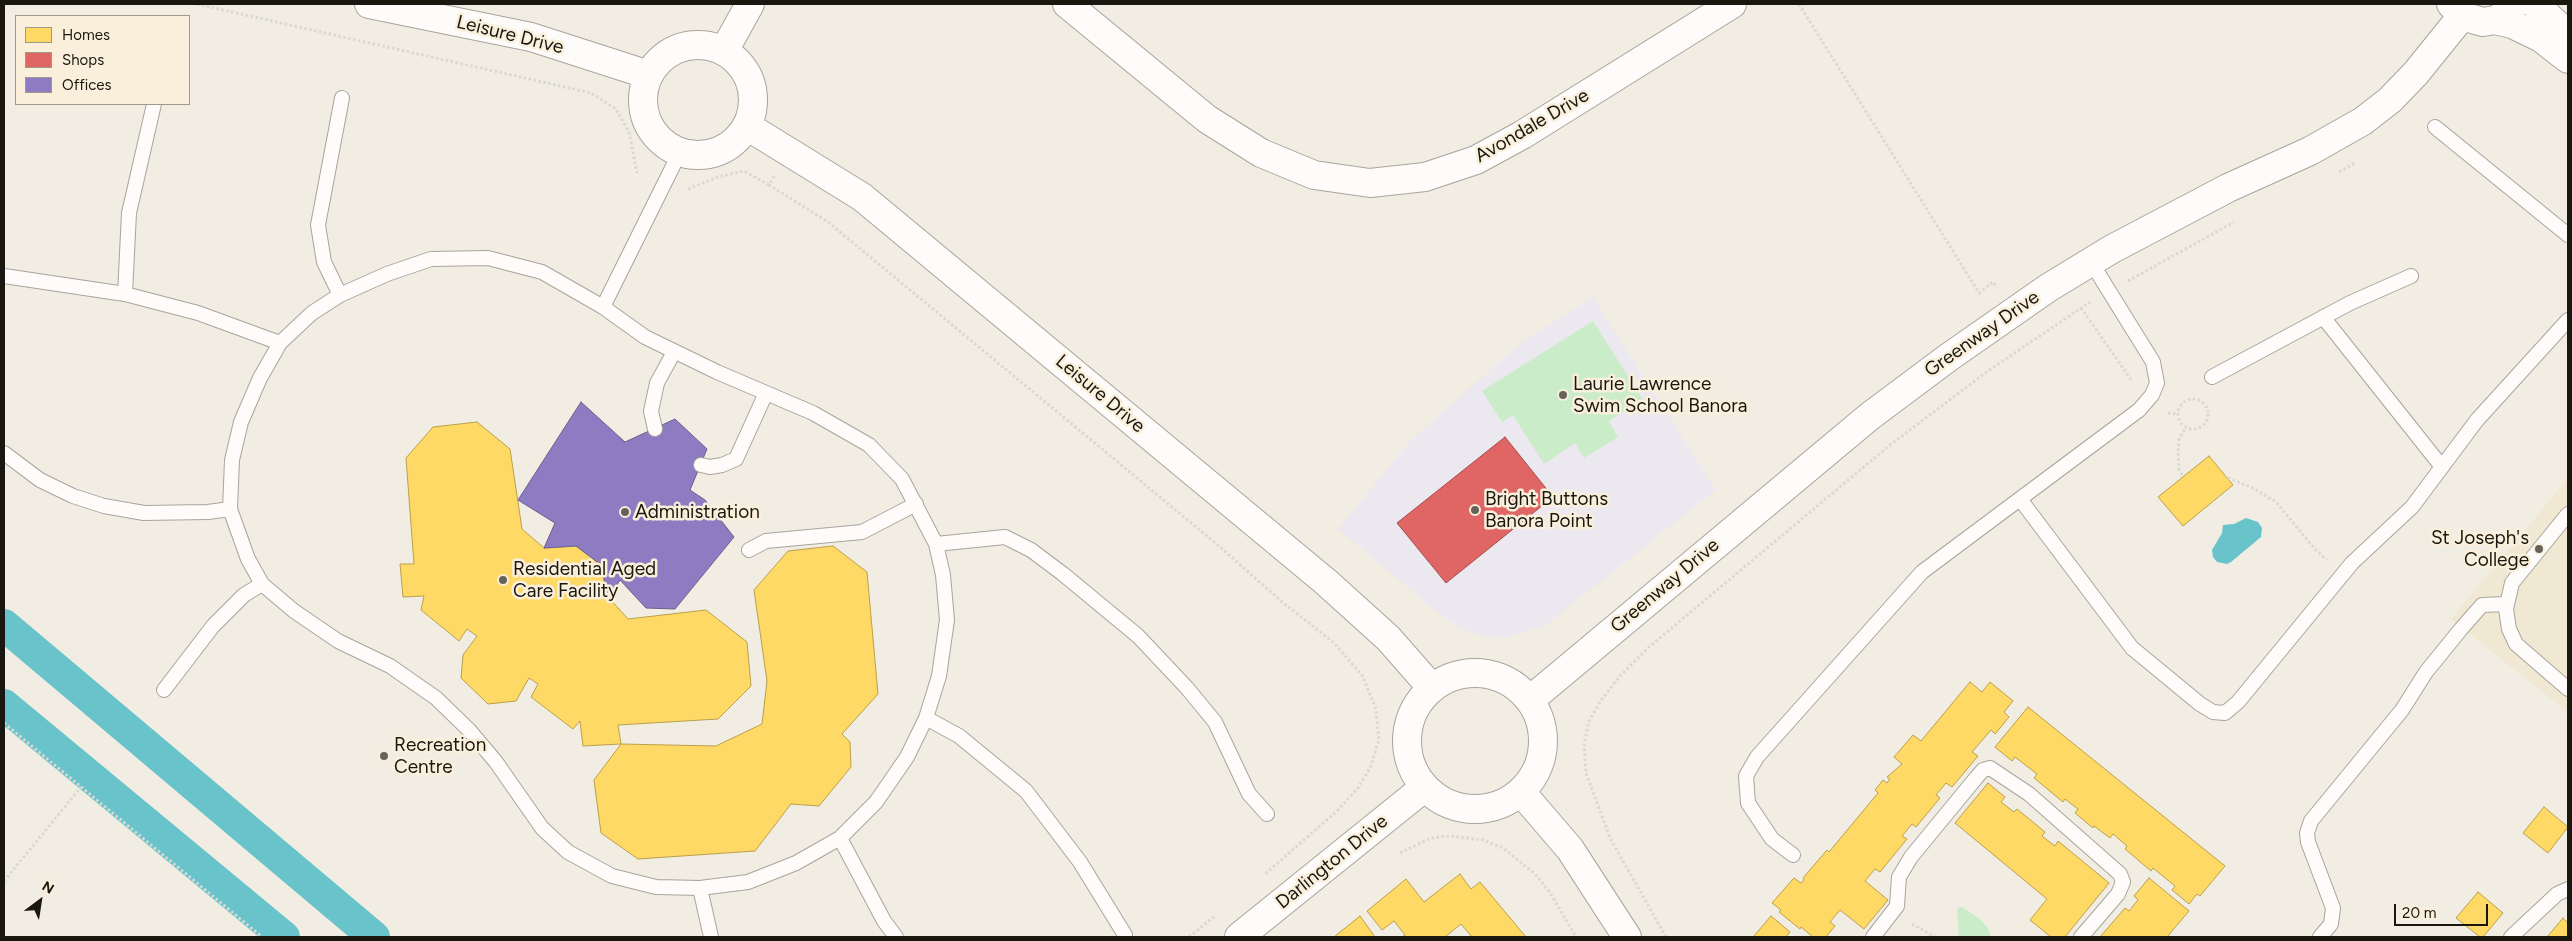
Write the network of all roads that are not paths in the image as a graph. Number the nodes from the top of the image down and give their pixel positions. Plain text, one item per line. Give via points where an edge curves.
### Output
1 (368, 4) edge
2 (750, 4) edge
3 (1067, 4) edge
4 (1732, 4) edge
5 (2535, 4) edge
6 (2457, 10) edge
7 (2505, 12) edge
8 (2568, 35) edge
9 (724, 50) junction
10 (2568, 59) edge
11 (649, 74) junction
12 (342, 98) dead end
13 (154, 105) edge
14 (747, 126) junction
15 (2436, 127) dead end
16 (680, 152) junction
17 (2568, 235) edge
18 (2091, 262) junction
19 (4, 276) edge
20 (2411, 276) dead end
21 (125, 294) junction
22 (340, 295) junction
23 (603, 307) junction
24 (2323, 317) junction
25 (2568, 320) edge
26 (280, 343) junction
27 (674, 352) junction
28 (2212, 377) dead end
29 (766, 393) junction
30 (655, 429) dead end
31 (4, 453) edge
32 (701, 465) dead end
33 (2442, 467) junction
34 (2020, 498) junction
35 (916, 504) junction
36 (230, 509) junction
37 (2568, 514) edge
38 (936, 544) junction
39 (749, 550) dead end
40 (262, 584) junction
41 (2506, 604) junction
42 (1432, 688) junction
43 (2568, 689) edge
44 (164, 690) dead end
45 (1530, 700) junction
46 (926, 718) junction
47 (1425, 787) junction
48 (1521, 792) junction
49 (1267, 814) dead end
50 (840, 838) junction
51 (1793, 855) dead end
52 (700, 888) junction
53 (2568, 889) edge
54 (1125, 935) dead end
55 (710, 937) edge
56 (896, 937) edge
57 (1239, 937) edge
58 (1627, 937) edge
59 (1873, 937) edge
60 (2081, 937) edge
61 (2320, 937) edge
62 (2511, 937) edge

1 - 11 street, Leisure Drive via 531,37
2 - 9 street
3 - 4 street, Avondale Drive via 1208,119 1261,154 1314,175 1370,183 1425,177 1476,160 1522,135
5 - 8 street
6 - 7 street via 2483,22
6 - 18 street, Greenway Drive via 2416,73 2390,100 2363,121 2310,151 2165,219
7 - 10 street via 2512,24 2541,38
9 - 11 street via 701,45 680,48 662,58
9 - 14 street via 747,74 753,91 753,110
11 - 16 street via 643,92 644,111 651,128
12 - 22 lane via 318,225 324,262
13 - 21 lane via 129,213
14 - 16 street via 735,141 718,152 699,155
14 - 42 street, Leisure Drive via 862,197 1326,582 1388,638
15 - 17 lane
16 - 23 lane
18 - 34 lane via 2153,362 2157,383 2139,410
18 - 45 street, Greenway Drive via 2013,312 1886,403
19 - 21 lane
20 - 24 lane
21 - 26 lane via 198,313
22 - 23 lane via 431,259 488,258 542,272
22 - 26 lane via 312,313
23 - 27 lane via 645,337
24 - 28 lane
24 - 33 lane
25 - 33 lane via 2490,405
26 - 36 lane via 241,422 232,460
27 - 29 lane
27 - 30 lane via 657,384 651,411
29 - 32 lane via 736,459 722,465
29 - 35 lane via 813,413 869,444 902,479
31 - 36 lane via 40,480 104,506 144,513
33 - 34 lane via 2412,507 2344,572 2238,702 2228,712 2218,713 2190,696 2132,648
34 - 51 lane via 1909,584 1752,765 1746,783 1750,807 1772,839
35 - 38 lane
35 - 39 lane via 862,532 766,541
36 - 40 lane via 248,559
37 - 41 lane via 2512,582
38 - 46 lane via 947,620 940,676
38 - 49 lane via 1005,537 1031,550 1063,574 1138,636 1187,688 1215,722 1249,794
40 - 44 lane via 244,595 213,626
40 - 52 lane via 338,641 390,666 436,698 469,730 496,762 542,828 568,852 612,876 656,887
41 - 43 lane via 2508,629 2516,644
41 - 61 lane via 2482,605 2460,629 2426,672 2402,710 2311,821 2308,842 2333,908 2332,924
42 - 45 street via 1456,676 1484,673 1509,682
42 - 47 street via 1411,718 1407,736 1414,772
45 - 48 street via 1543,732 1543,748 1540,764
46 - 50 lane via 907,756 876,802
46 - 54 lane via 960,736 1026,791 1080,862
47 - 48 street via 1454,806 1472,809 1490,808
47 - 57 street, Darlington Drive
48 - 58 street via 1570,849
50 - 52 lane via 796,862 748,882
50 - 56 lane via 884,921
52 - 55 lane
53 - 62 lane via 2557,894
59 - 60 lane via 1897,906 1899,878 1911,857 1983,770 1990,768 2020,787 2120,874 2123,882 2120,891

